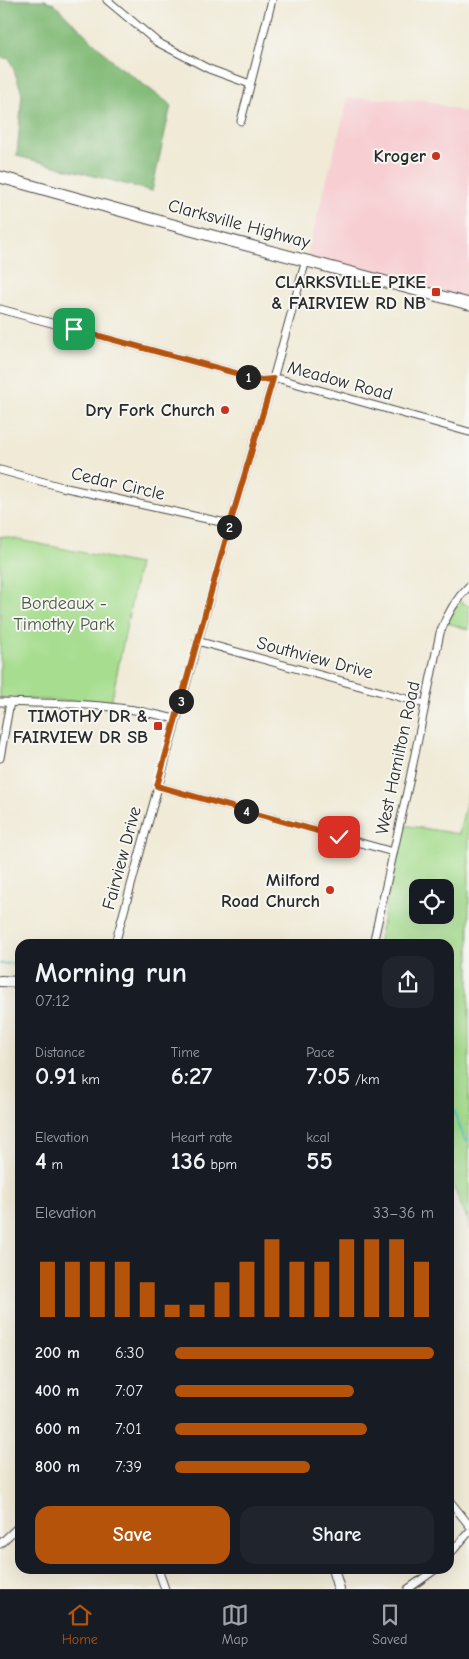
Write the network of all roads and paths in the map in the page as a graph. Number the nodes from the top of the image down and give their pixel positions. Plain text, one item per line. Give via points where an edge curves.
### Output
1 (107, 0) edge
2 (272, 0) edge
3 (250, 84) junction
4 (241, 121) dead end
5 (0, 176) edge
6 (306, 260) junction
7 (469, 304) edge
8 (0, 308) edge
9 (273, 379) junction
10 (469, 432) edge
11 (0, 470) edge
12 (230, 524) junction
13 (469, 586) edge
14 (197, 641) junction
15 (0, 702) edge
16 (10, 702) junction
17 (426, 704) junction
18 (176, 719) junction
19 (0, 758) edge
20 (157, 786) junction
21 (393, 852) junction
22 (116, 939) edge
23 (374, 939) edge
24 (0, 981) edge
25 (15, 982) edge
26 (454, 1506) edge
27 (469, 1525) edge
28 (15, 1530) edge
29 (469, 1532) edge
30 (0, 1544) edge
31 (454, 1549) edge
32 (160, 1574) edge
33 (334, 1574) edge
34 (429, 1574) edge
35 (165, 1589) edge
36 (339, 1589) edge
37 (408, 1589) edge

1 - 3 street via 157,42 209,69
2 - 3 street
3 - 4 street
5 - 6 main road, Clarksville Highway
6 - 7 main road, Clarksville Highway
6 - 9 street, Fairview Drive
8 - 9 street, Meadow Road via 261,380
9 - 10 street, Meadow Road
9 - 12 street, Fairview Drive
11 - 12 street, Cedar Circle
12 - 14 street, Fairview Drive
13 - 17 street, West Hamilton Road via 447,614 440,633
14 - 17 street, Southview Drive
14 - 18 street, Fairview Drive
15 - 16 street
16 - 18 street via 106,706
16 - 19 street
17 - 21 street, West Hamilton Road
18 - 20 street, Fairview Drive
20 - 21 street
20 - 22 street, Fairview Drive
21 - 23 street, West Hamilton Road
24 - 25 street
26 - 27 street
28 - 30 street
29 - 31 street
32 - 35 street
33 - 36 street
34 - 37 street

